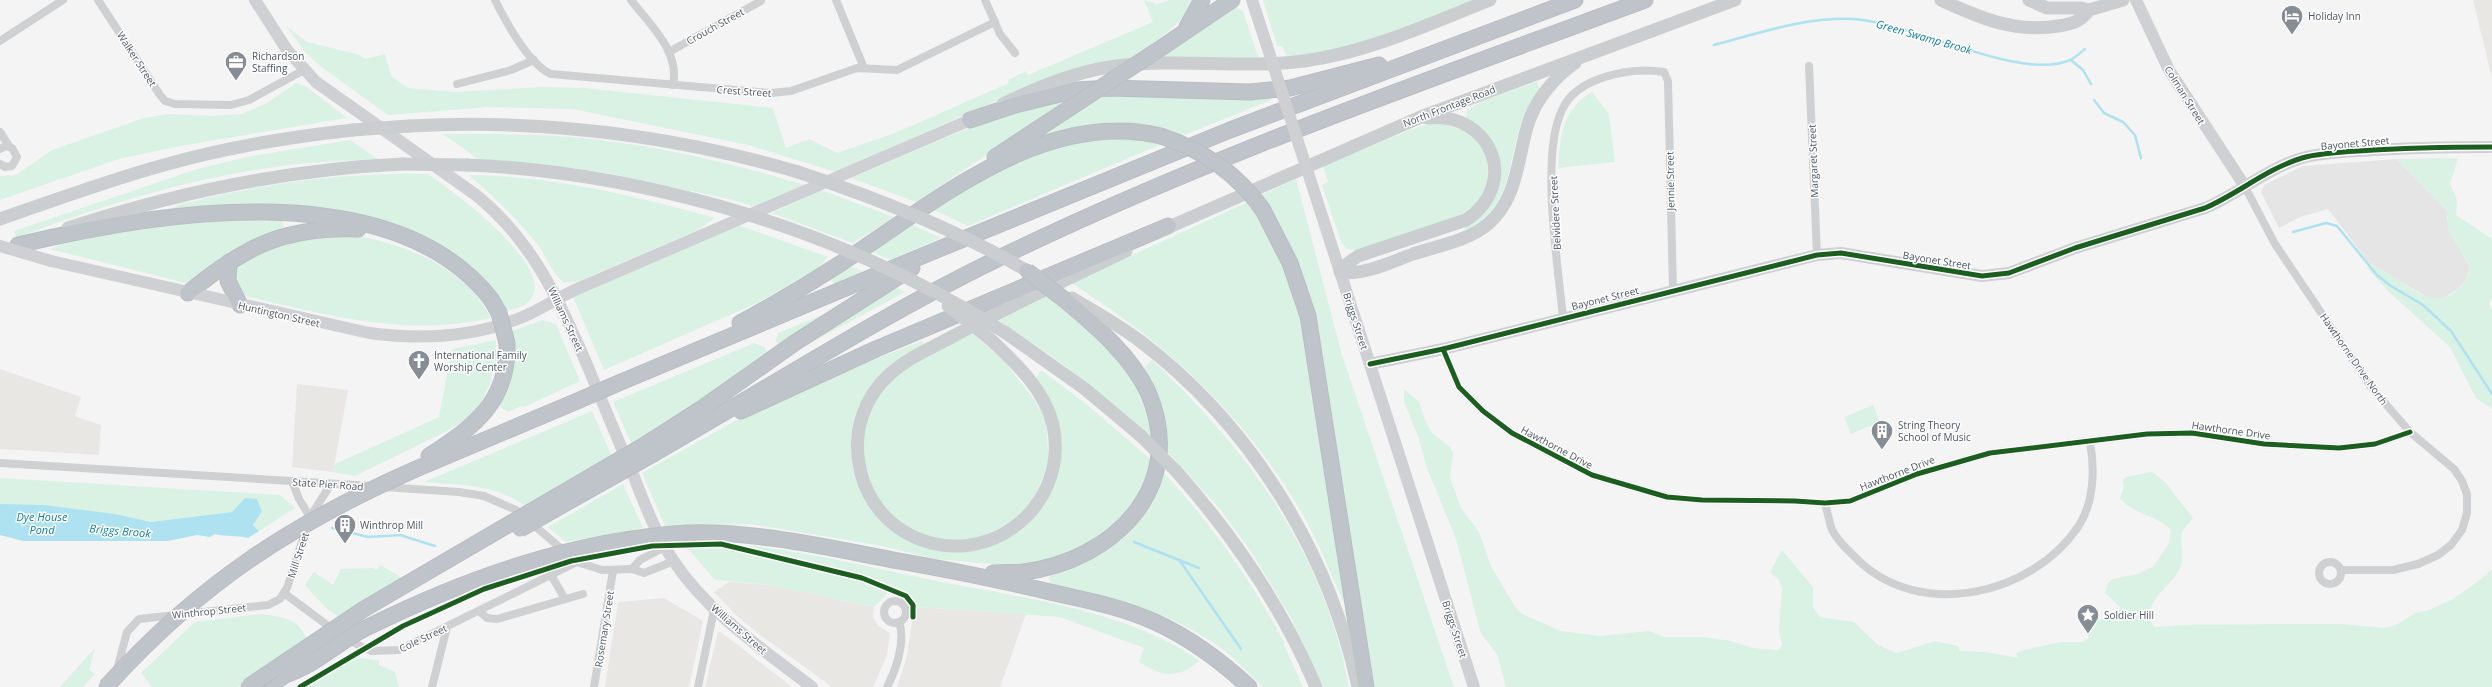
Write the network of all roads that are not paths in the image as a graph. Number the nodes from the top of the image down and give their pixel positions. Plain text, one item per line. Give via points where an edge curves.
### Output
1 (63, 0) edge
2 (98, 0) edge
3 (255, 0) edge
4 (496, 0) edge
5 (631, 0) edge
6 (836, 0) edge
7 (985, 0) edge
8 (1202, 0) edge
9 (1232, 0) edge
10 (1252, 0) edge
11 (1490, 0) edge
12 (1575, 0) edge
13 (1644, 0) edge
14 (1735, 0) edge
15 (1941, 0) edge
16 (2028, 0) edge
17 (2124, 0) edge
18 (2136, 0) edge
19 (761, 1) dead end
20 (2090, 10) junction
21 (995, 22) junction
22 (1182, 34) junction
23 (0, 41) edge
24 (669, 52) junction
25 (1016, 53) dead end
26 (1590, 53) junction
27 (534, 60) junction
28 (1411, 61) junction
29 (1809, 66) dead end
30 (864, 68) junction
31 (304, 70) junction
32 (1664, 72) joint
33 (458, 84) dead end
34 (674, 86) junction
35 (970, 120) junction
36 (1409, 122) junction
37 (0, 132) edge
38 (9, 146) junction
39 (2492, 147) edge
40 (0, 149) edge
41 (0, 164) edge
42 (2244, 185) junction
43 (952, 189) junction
44 (0, 219) edge
45 (1168, 226) junction
46 (383, 230) junction
47 (18, 245) junction
48 (0, 246) edge
49 (939, 249) junction
50 (0, 251) edge
51 (1816, 255) junction
52 (229, 262) junction
53 (1027, 271) joint
54 (1340, 272) junction
55 (910, 280) junction
56 (1673, 290) junction
57 (188, 293) junction
58 (558, 299) junction
59 (1068, 299) junction
60 (240, 305) junction
61 (1563, 318) junction
62 (1443, 349) junction
63 (1370, 364) junction
64 (644, 373) junction
65 (2410, 432) junction
66 (687, 434) junction
67 (2090, 442) junction
68 (650, 448) junction
69 (0, 463) edge
70 (415, 468) junction
71 (292, 481) junction
72 (331, 484) junction
73 (1825, 503) junction
74 (310, 517) junction
75 (665, 547) junction
76 (674, 560) junction
77 (577, 562) junction
78 (632, 569) junction
79 (2341, 570) dead end
80 (613, 571) junction
81 (968, 573) junction
82 (551, 575) junction
83 (284, 593) junction
84 (583, 594) dead end
85 (565, 599) junction
86 (714, 610) junction
87 (479, 611) junction
88 (899, 622) dead end
89 (447, 627) junction
90 (285, 675) junction
91 (106, 687) edge
92 (112, 687) edge
93 (248, 687) edge
94 (268, 687) edge
95 (432, 687) edge
96 (594, 687) edge
97 (698, 687) edge
98 (812, 687) edge
99 (887, 687) edge
100 (1248, 687) edge
101 (1316, 687) edge
102 (1358, 687) edge
103 (1366, 687) edge
104 (1474, 687) edge

1 - 23 street
2 - 31 street, Walker Street via 162,98 171,104 240,103
3 - 31 main road, Williams Street via 286,50
4 - 27 street
5 - 24 street
6 - 30 street
7 - 21 street
8 - 22 highway
9 - 22 highway
10 - 54 main road, Briggs Street, bridge
11 - 35 main road via 1374,45 1321,58 1255,64 1134,64 1081,73 1029,92
12 - 28 highway
13 - 66 highway via 1296,130 1026,245 961,276
14 - 26 main road, North Frontage Road
15 - 20 main road via 1990,22 2021,28 2045,28 2075,22
16 - 20 main road via 2047,8
17 - 20 main road
18 - 42 main road, Colman Street via 2169,70
19 - 24 street, Crouch Street
21 - 25 street via 1005,41
21 - 30 street, Crest Street via 897,70
22 - 43 highway, bridge via 988,161
24 - 34 street via 675,71
26 - 36 main road, North Frontage Road
26 - 54 main road via 1562,73 1536,104 1525,133 1510,196 1488,223 1460,239 1353,273
27 - 33 street via 511,70
27 - 34 street, Crest Street via 551,74
28 - 35 highway via 1367,67 1290,88 1263,91 1110,88 1076,90 1015,105
28 - 49 highway via 1230,130
29 - 51 street, Margaret Street
30 - 34 street, Crest Street via 781,93
31 - 58 main road, Williams Street via 327,91 488,205 511,227 530,252
32 - 56 street, Jennie Street via 1668,81
32 - 61 street, Belvidere Street via 1646,69 1618,73 1592,82 1572,95 1562,109 1553,136 1553,198
35 - 58 main road, Huntington Street
36 - 45 main road, North Frontage Road
36 - 54 main road via 1429,118 1452,118 1478,132 1490,147 1494,161 1494,181 1488,198 1479,210 1466,220 1358,256
37 - 38 street
38 - 40 street
38 - 41 street via 17,153 17,160 9,167
39 - 42 main road, Bayonet Street via 2391,149 2325,154 2286,164
42 - 51 main road, Bayonet Street via 2205,208 2076,248 2009,273 1982,276 1841,253
42 - 65 street, Hawthorne Drive North via 2275,244 2362,374 2384,404
43 - 64 highway via 796,292
43 - 103 highway, bridge via 1012,158 1075,135 1113,131 1161,136 1186,145 1213,160 1242,184 1263,210 1290,263 1309,323
44 - 53 main road, bridge via 124,176 186,159 275,140 353,130 495,124 596,131 697,147 798,172 914,215
45 - 55 main road, North Frontage Road, bridge via 1128,250 998,313 910,359 879,385 870,399 859,428 858,452 862,480 872,499 887,518 924,541 941,545 967,546 1003,534 1034,509 1044,493 1051,474 1055,438 1048,410 1030,381 990,339
45 - 66 highway via 876,349 774,395 709,428
46 - 47 highway via 319,216 217,213 135,221
46 - 52 highway via 320,230 284,236 243,252
46 - 70 highway, bridge via 413,240 450,260 478,283 499,313 507,343 506,372 500,390 490,407 457,438
47 - 50 main road
47 - 55 main road, bridge via 129,209 218,186 317,170 403,164 467,165 576,174 719,206 814,239
48 - 57 main road, Huntington Street, bridge via 51,261
49 - 64 highway
49 - 68 highway via 886,286 796,342
51 - 56 main road, Bayonet Street
52 - 57 highway
52 - 60 highway via 228,281
53 - 59 highway, bridge
54 - 63 main road, Briggs Street
55 - 101 main road, bridge via 961,306 1065,373 1141,436 1176,471 1213,514 1256,574 1288,629
56 - 61 main road, Bayonet Street
57 - 60 main road, Huntington Street
58 - 60 main road, Huntington Street via 523,317 496,325 461,333 415,337 369,333
58 - 75 main road, Williams Street
59 - 81 highway via 1113,345 1138,376 1147,392 1154,410 1159,446 1158,467 1152,485 1130,521 1107,541 1089,552 1045,568 1022,572
59 - 102 main road via 1140,341 1174,369 1216,412 1257,462 1296,522 1323,576 1347,642
61 - 62 main road, Bayonet Street
62 - 63 main road, Bayonet Street
62 - 73 street, Hawthorne Drive via 1459,387 1489,417 1539,449 1592,475 1667,496 1702,500
63 - 104 main road, Briggs Street
64 - 70 highway, bridge
65 - 67 street, Hawthorne Drive via 2375,444 2339,448 2264,444 2192,433 2147,434
65 - 79 street, Hawthorne Drive North via 2451,466 2462,481 2468,505 2460,532 2442,552 2413,566 2384,571
66 - 68 highway
67 - 73 street, Hawthorne Drive via 1990,453 1916,474 1850,501
67 - 73 street via 2093,480 2088,504 2079,526 2042,564 2018,578 1991,588 1939,594 1912,591 1888,582 1868,570 1849,552 1832,528
68 - 90 highway, bridge via 350,630
68 - 93 highway, bridge via 364,609
69 - 71 street, State Pier Road
70 - 91 highway, bridge via 286,534 229,572 164,626
71 - 72 street, State Pier Road
71 - 74 street
72 - 74 street, Mill Street
72 - 77 street, State Pier Road via 459,492 484,496 516,510
74 - 83 street, Mill Street
75 - 76 main road, Williams Street
75 - 78 street via 640,560
76 - 78 street, State Pier Road via 644,573
76 - 86 main road, Williams Street
77 - 80 street, State Pier Road via 596,569
77 - 82 street, Cole Street
78 - 80 street, State Pier Road
80 - 96 street, Rosemary Street
81 - 90 highway, bridge via 773,538 724,533 637,537 588,546 501,572 365,629 304,669
81 - 100 highway via 1139,615 1188,639
82 - 85 street
82 - 87 street, Cole Street
83 - 89 street, Cole Street via 344,638 371,651 399,650
83 - 92 street, Winthrop Street via 277,601 268,605 146,617 132,625 127,632
84 - 85 street
85 - 87 street via 498,619 487,618
86 - 97 street
86 - 98 main road, Williams Street
87 - 89 street, Cole Street
88 - 99 street via 901,639
89 - 95 street
90 - 94 highway

